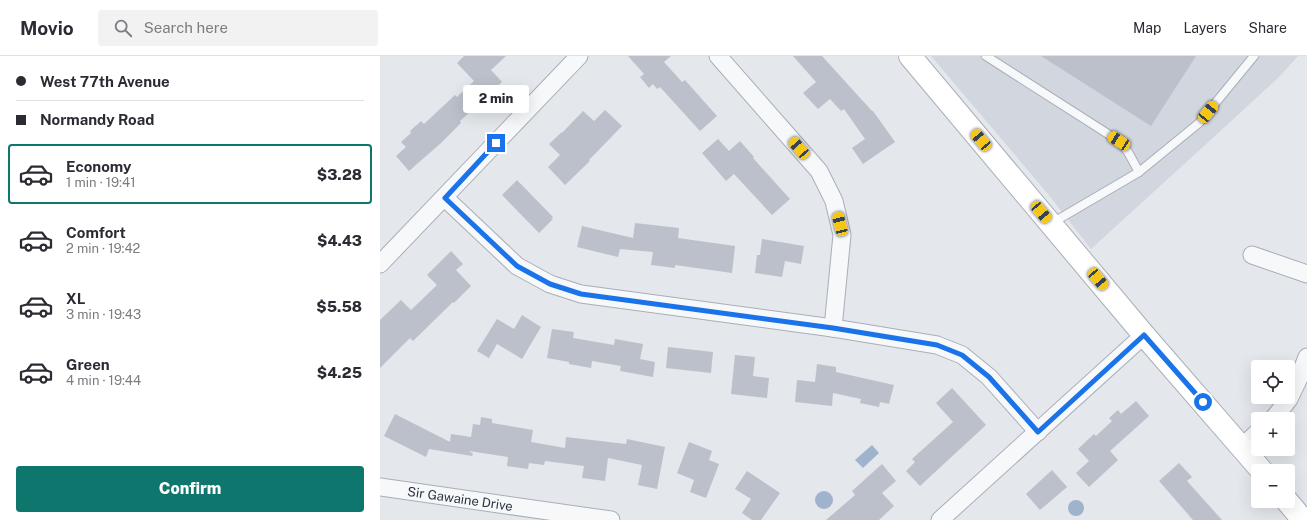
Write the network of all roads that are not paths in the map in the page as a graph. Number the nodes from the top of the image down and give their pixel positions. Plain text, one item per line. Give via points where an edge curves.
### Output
1 (579, 56) edge
2 (718, 56) edge
3 (910, 56) edge
4 (986, 56) edge
5 (1254, 56) edge
6 (1139, 172) junction
7 (445, 198) junction
8 (1051, 223) junction
9 (1252, 255) dead end
10 (380, 264) edge
11 (1307, 274) edge
12 (833, 328) junction
13 (1144, 335) junction
14 (1307, 357) edge
15 (1278, 412) edge
16 (1038, 432) junction
17 (1251, 438) edge
18 (1242, 446) junction
19 (1256, 464) edge
20 (380, 487) edge
21 (1294, 508) edge
22 (611, 520) edge
23 (940, 520) edge
24 (1303, 520) edge

1 - 7 street
2 - 12 street via 819,171 834,201 842,235
3 - 8 street
4 - 6 lane via 1119,141
5 - 6 lane via 1199,123
6 - 8 lane
7 - 10 street
7 - 12 street via 517,266 550,284 581,294
8 - 13 street
9 - 11 street
12 - 16 street via 937,345 962,355 989,377
13 - 16 street
13 - 18 street
14 - 15 street via 1289,399
16 - 23 street
17 - 18 street
18 - 19 street
20 - 22 street, Sir Gawaine Drive
21 - 24 street

